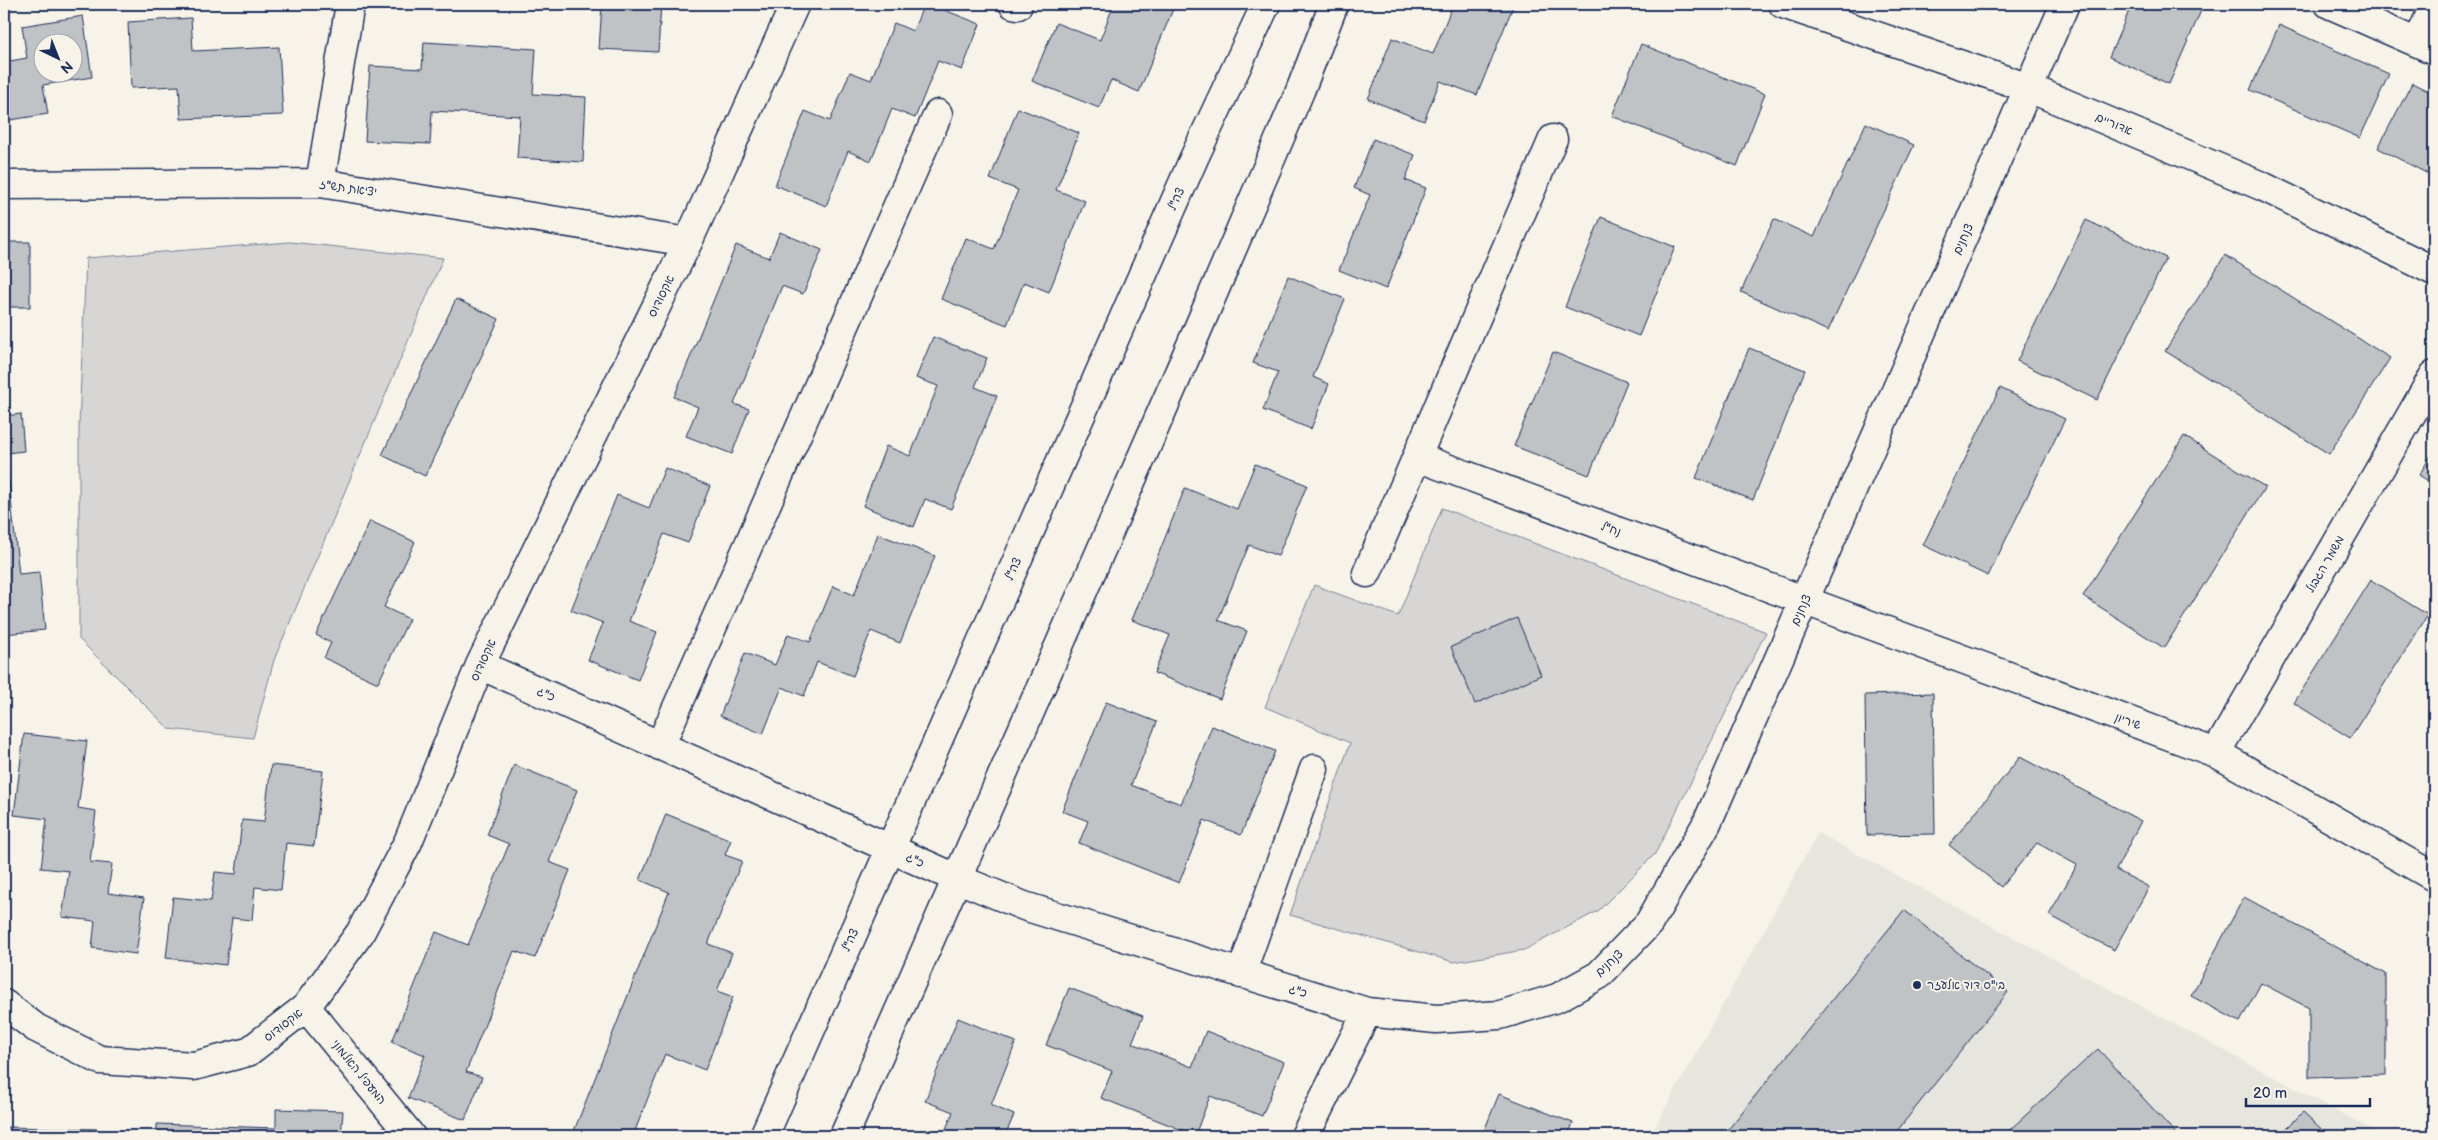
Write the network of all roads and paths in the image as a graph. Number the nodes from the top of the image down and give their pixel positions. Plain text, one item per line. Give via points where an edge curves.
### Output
1 (350, 4) edge
2 (795, 4) edge
3 (1266, 4) edge
4 (1334, 4) edge
5 (1783, 4) edge
6 (2065, 4) edge
7 (2329, 4) edge
8 (2434, 6) edge
9 (2426, 46) edge
10 (2028, 88) junction
11 (938, 114) dead end
12 (1552, 139) dead end
13 (320, 183) junction
14 (4, 185) edge
15 (688, 242) junction
16 (2434, 271) edge
17 (2434, 375) edge
18 (1416, 457) junction
19 (1367, 573) dead end
20 (1805, 602) junction
21 (480, 665) junction
22 (660, 746) junction
23 (2216, 753) junction
24 (1314, 770) dead end
25 (890, 848) junction
26 (956, 878) junction
27 (2434, 878) edge
28 (1241, 974) junction
29 (4, 1004) edge
30 (306, 1007) junction
31 (1367, 1012) junction
32 (411, 1136) edge
33 (764, 1136) edge
34 (844, 1136) edge
35 (1304, 1136) edge

1 - 13 street
2 - 15 street, אקסודוס
3 - 25 street, צה"ל via 1194,158
4 - 26 street via 1198,328
5 - 10 street, אדוריים
6 - 10 street, צנחנים
7 - 9 street
8 - 9 street
10 - 16 street, אדוריים via 2264,188
10 - 20 street, צנחנים
11 - 22 street
12 - 18 street
13 - 14 street, יציאת תש"ז
13 - 15 street, יציאת תש"ז
15 - 21 street, אקסודוס
17 - 23 street, משמר הגבול
18 - 19 street
18 - 20 street, נח"ל
20 - 23 street, שיריון
20 - 31 street, צנחנים via 1707,823 1649,923 1599,975 1557,998 1500,1015 1436,1020
21 - 22 street, כ"ג
21 - 30 street, אקסודוס via 408,842 360,933
22 - 25 street, כ"ג
23 - 27 street, שיריון
24 - 28 street
25 - 26 street, כ"ג
25 - 33 street, צה"ל
26 - 28 street, כ"ג via 1024,906
26 - 34 street
28 - 31 street, כ"ג
29 - 30 street, אקסודוס via 36,1028 100,1060 194,1066 248,1052
30 - 32 street, המעפיל האלמוני
31 - 35 street

